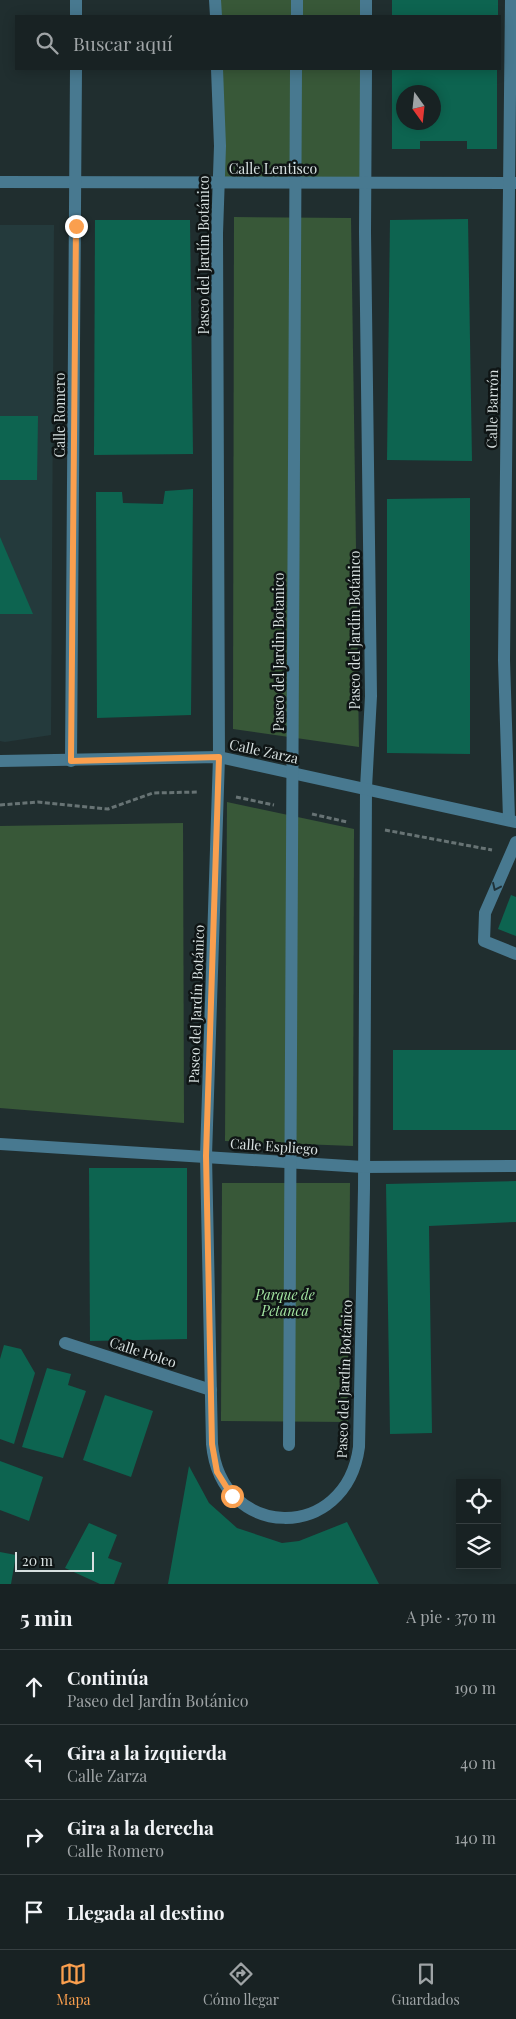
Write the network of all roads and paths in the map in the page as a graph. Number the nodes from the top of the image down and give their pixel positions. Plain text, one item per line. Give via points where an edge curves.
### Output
1 (76, 0) edge
2 (215, 0) edge
3 (297, 0) edge
4 (366, 0) edge
5 (511, 0) edge
6 (76, 15) edge
7 (216, 15) edge
8 (297, 15) edge
9 (366, 15) edge
10 (76, 70) edge
11 (217, 70) edge
12 (296, 70) edge
13 (366, 70) edge
14 (0, 182) edge
15 (76, 182) junction
16 (218, 182) junction
17 (295, 183) junction
18 (366, 183) junction
19 (512, 183) edge
20 (219, 757) junction
21 (0, 761) edge
22 (71, 761) junction
23 (292, 772) junction
24 (366, 788) junction
25 (217, 792) junction
26 (0, 805) edge
27 (292, 809) junction
28 (512, 821) edge
29 (366, 826) junction
30 (516, 842) edge
31 (510, 856) junction
32 (516, 954) edge
33 (0, 1144) edge
34 (206, 1156) junction
35 (290, 1162) junction
36 (516, 1166) edge
37 (363, 1167) junction
38 (65, 1343) dead end
39 (211, 1390) junction
40 (289, 1445) dead end

1 - 6 street
2 - 7 street
3 - 8 street
4 - 9 street
5 - 19 street, Calle Barrón
10 - 15 street, Calle Romero
11 - 16 street, Paseo del Jardín Botánico
12 - 17 street, Paseo del Jardin Botanico
13 - 18 street, Paseo del Jardín Botánico
14 - 15 street, Calle Lentisco
15 - 16 street, Calle Lentisco
15 - 22 street, Calle Romero
16 - 17 street, Calle Lentisco
16 - 20 street, Paseo del Jardín Botánico
17 - 18 street, Calle Lentisco
17 - 23 street, Paseo del Jardin Botanico
18 - 19 street, Calle Lentisco
18 - 24 street, Paseo del Jardín Botánico via 370,686
19 - 28 street, Calle Barrón via 504,660
20 - 22 street, Calle Zarza
20 - 23 street, Calle Zarza
20 - 25 street, Paseo del Jardín Botánico
21 - 22 street, Calle Zarza
23 - 24 street, Calle Zarza
23 - 27 street, Paseo del Jardin Botanico
24 - 28 street, Calle Zarza
24 - 29 street, Paseo del Jardín Botánico
25 - 26 path via 153,793 108,809 38,802
25 - 27 path
25 - 34 street, Paseo del Jardín Botánico
27 - 29 path
27 - 35 street, Paseo del Jardin Botanico
29 - 31 path
29 - 37 street, Paseo del Jardín Botánico
30 - 31 street
31 -> 32 street via 485,912 484,941
33 - 34 street, Calle Espliego
34 - 35 street, Calle Espliego
34 - 39 street, Paseo del Jardín Botánico
35 - 37 street, Calle Espliego
35 - 40 street, Paseo del Jardin Botanico
36 - 37 street, Calle Espliego
37 - 39 street, Paseo del Jardín Botánico via 359,1447 357,1461 345,1487 325,1506 298,1517 270,1516 244,1505 232,1496 215,1465
38 - 39 street, Calle Poleo

